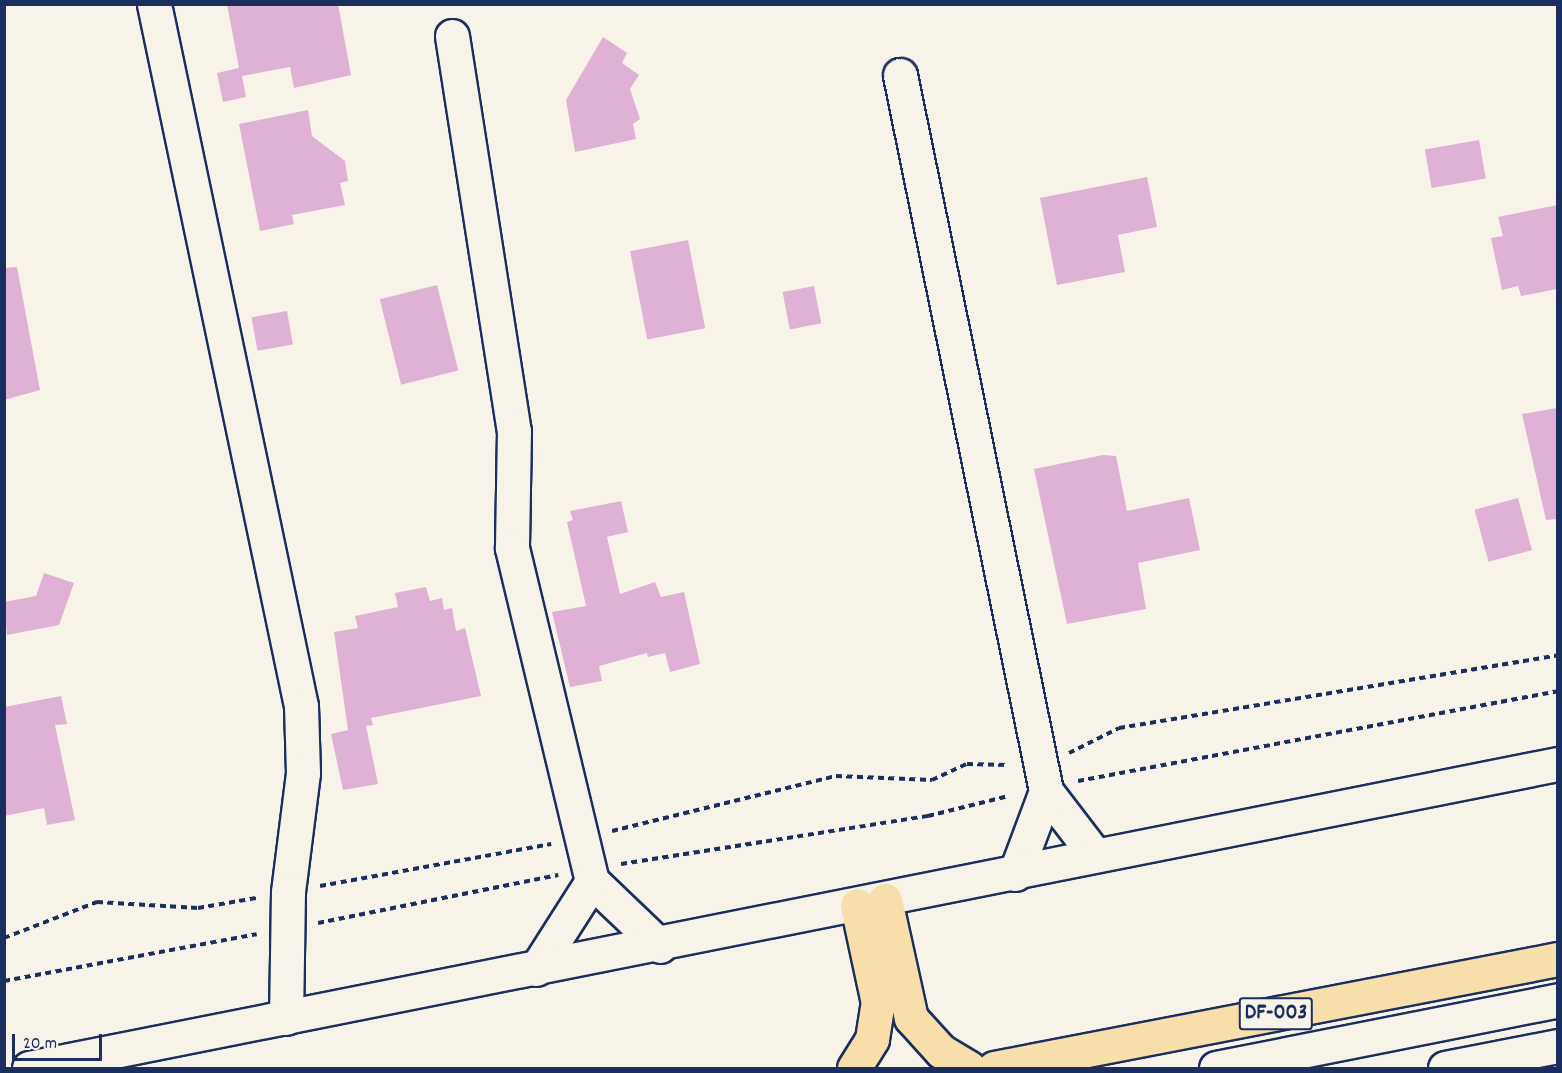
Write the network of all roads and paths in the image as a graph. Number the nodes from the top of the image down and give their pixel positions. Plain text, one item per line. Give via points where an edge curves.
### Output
1 (154, 4) edge
2 (452, 36) dead end
3 (900, 75) dead end
4 (1557, 655) edge
5 (1557, 691) edge
6 (1557, 764) edge
7 (1044, 782) junction
8 (1095, 855) junction
9 (587, 863) junction
10 (1015, 874) junction
11 (288, 892) junction
12 (871, 902) junction
13 (288, 928) junction
14 (4, 938) edge
15 (660, 946) junction
16 (1557, 959) edge
17 (536, 969) junction
18 (4, 981) edge
19 (1557, 1000) edge
20 (286, 1018) junction
21 (1557, 1046) edge
22 (29, 1068) edge
23 (854, 1068) edge
24 (969, 1068) edge
25 (994, 1068) edge
26 (1216, 1068) edge
27 (1445, 1068) edge

1 - 11 street via 301,706 303,773
2 - 9 street via 514,430 512,548
3 - 7 street
4 - 7 path via 1119,728
5 - 7 path
6 - 8 street
7 - 8 street
7 - 9 path via 928,816
7 - 9 path via 967,764 932,780 836,776
7 - 10 street
8 - 10 street
9 - 11 path
9 - 13 path
9 - 15 street
9 - 17 street
10 - 12 street
11 - 13 street
11 - 14 path via 198,908 97,902
12 - 15 street
12 - 23 highway via 878,1002 872,1039
12 - 24 highway via 911,1017 941,1051
13 - 18 path
13 - 20 street
15 - 17 street
16 - 25 highway, DF-003
17 - 20 street
19 - 26 street
20 - 22 street
21 - 27 street

